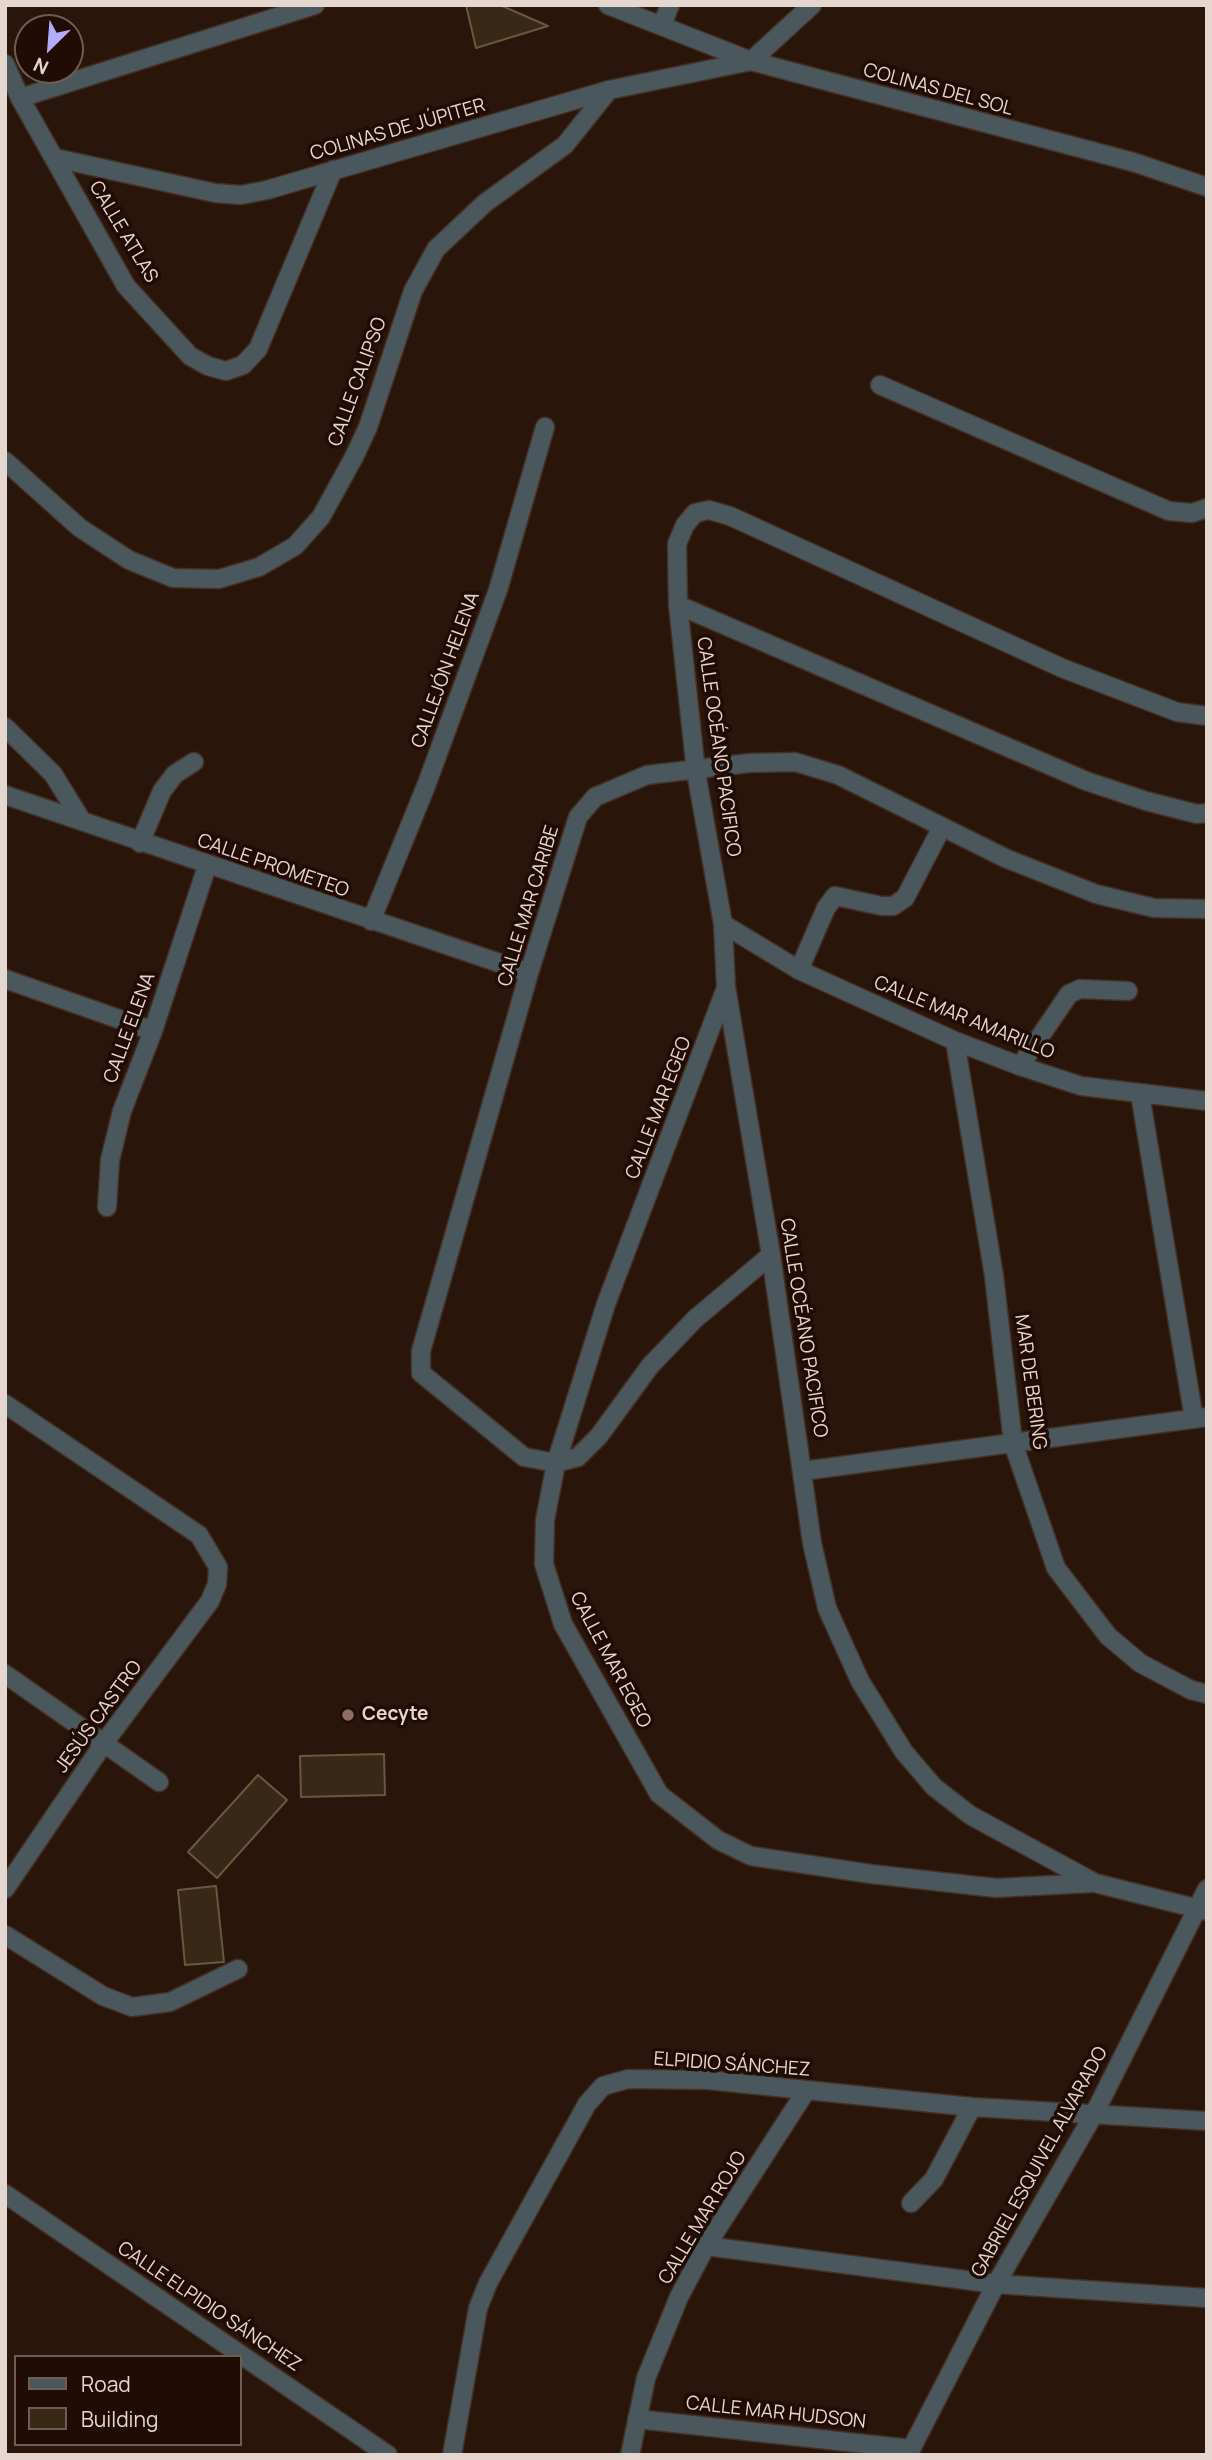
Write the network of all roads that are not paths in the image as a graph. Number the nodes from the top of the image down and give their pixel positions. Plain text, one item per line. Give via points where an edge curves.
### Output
1 (315, 5) edge
2 (608, 5) edge
3 (670, 5) edge
4 (812, 5) edge
5 (662, 24) junction
6 (751, 61) junction
7 (5, 64) edge
8 (609, 90) junction
9 (20, 98) junction
10 (55, 158) junction
11 (333, 170) junction
12 (1207, 187) edge
13 (880, 385) dead end
14 (545, 427) dead end
15 (5, 461) edge
16 (1206, 509) edge
17 (1207, 519) edge
18 (678, 605) junction
19 (1207, 716) edge
20 (5, 727) edge
21 (194, 762) dead end
22 (696, 772) junction
23 (5, 795) edge
24 (1207, 813) edge
25 (82, 821) junction
26 (942, 827) junction
27 (139, 843) junction
28 (207, 866) junction
29 (1207, 909) edge
30 (371, 921) junction
31 (723, 924) junction
32 (799, 970) junction
33 (529, 973) junction
34 (5, 979) edge
35 (726, 987) junction
36 (1128, 991) dead end
37 (153, 1031) junction
38 (955, 1041) junction
39 (1020, 1066) junction
40 (1140, 1094) junction
41 (1207, 1101) edge
42 (107, 1207) dead end
43 (771, 1255) junction
44 (5, 1404) edge
45 (1201, 1418) edge
46 (1013, 1443) junction
47 (556, 1462) junction
48 (803, 1471) junction
49 (5, 1674) edge
50 (1207, 1693) edge
51 (104, 1743) junction
52 (159, 1782) dead end
53 (1095, 1883) junction
54 (5, 1889) edge
55 (1207, 1889) edge
56 (1201, 1910) edge
57 (5, 1935) edge
58 (238, 1969) dead end
59 (806, 2091) junction
60 (972, 2107) junction
61 (1094, 2114) junction
62 (1207, 2121) edge
63 (5, 2194) edge
64 (911, 2203) dead end
65 (706, 2246) junction
66 (996, 2284) junction
67 (1207, 2298) edge
68 (238, 2355) edge
69 (242, 2357) edge
70 (637, 2420) junction
71 (379, 2452) edge
72 (910, 2452) edge
73 (452, 2455) edge
74 (630, 2455) edge

1 - 9 street
2 - 5 street, COLINAS DEL SOL
3 - 5 street
4 - 6 street
5 - 6 street, COLINAS DEL SOL
6 - 8 street, COLINAS DE JÚPITER
6 - 12 street, COLINAS DEL SOL via 1133,162
7 - 9 street, CALLE ATLAS
8 - 11 street, COLINAS DE JÚPITER
8 - 15 street, CALLE CALIPSO via 565,145 485,203 436,249 413,291 354,457 321,517 295,546 259,567 219,579 173,578 130,560 80,528
9 - 10 street, CALLE ATLAS
10 - 11 street, COLINAS DE JÚPITER via 241,195
10 - 11 street, CALLE ATLAS via 126,286 190,356 226,370 243,365 258,349
13 - 16 street via 1169,512
14 - 30 street, CALLEJÓN HELENA via 498,590
16 - 17 street
18 - 19 street, CALLE OCÉANO PACIFICO via 677,544 695,513 709,510 1062,668 1177,712
18 - 22 street, CALLE OCÉANO PACIFICO
18 - 24 street via 1086,781 1146,801
20 - 25 street via 53,774
21 - 27 street via 175,774 162,791
22 - 26 street, CALLE MAR CARIBE via 749,763 816,766
22 - 31 street, CALLE OCÉANO PACIFICO
22 - 33 street, CALLE MAR CARIBE via 647,775 619,784 595,797 578,817
23 - 25 street, CALLE PROMETEO
25 - 27 street, CALLE PROMETEO
26 - 29 street, CALLE MAR CARIBE via 1096,894 1154,908
26 - 32 street via 905,898 882,906 835,896
27 - 28 street, CALLE PROMETEO
28 - 30 street, CALLE PROMETEO
28 - 37 street, CALLE ELENA
30 - 33 street, CALLE PROMETEO
31 - 32 street, CALLE MAR AMARILLO
31 - 35 street, CALLE OCÉANO PACIFICO
32 - 38 street, CALLE MAR AMARILLO
33 - 47 street, CALLE MAR CARIBE via 421,1351 421,1373 524,1457
34 - 37 street
35 - 43 street, CALLE OCÉANO PACIFICO
35 - 47 street, CALLE MAR EGEO via 606,1304
36 - 39 street via 1080,989 1069,994
37 - 42 street, CALLE ELENA via 122,1111 110,1160
38 - 39 street, CALLE MAR AMARILLO
38 - 46 street, MAR DE BERING via 994,1276
39 - 40 street, CALLE MAR AMARILLO via 1081,1086
40 - 41 street, CALLE MAR AMARILLO
40 - 45 street
43 - 47 street via 650,1366 578,1457
43 - 48 street, CALLE OCÉANO PACIFICO
44 - 51 street, JESÚS CASTRO via 199,1535 218,1567 209,1601
45 - 46 street
46 - 48 street
46 - 50 street, MAR DE BERING via 1056,1568 1085,1610 1140,1663 1191,1690
47 - 53 street, CALLE MAR EGEO via 545,1520 544,1564 551,1593 563,1624 646,1774 659,1794 685,1818 751,1856 793,1864 996,1888
48 - 53 street, CALLE OCÉANO PACIFICO via 811,1543 827,1608 860,1681 904,1752 934,1787 970,1815
49 - 51 street
51 - 52 street
51 - 54 street, JESÚS CASTRO
53 - 56 street, CALLE OCÉANO PACIFICO
55 - 56 street, GABRIEL ESQUIVEL ALVARADO
56 - 61 street, GABRIEL ESQUIVEL ALVARADO
57 - 58 street via 103,1996 132,2007 170,2002
59 - 60 street, ELPIDIO SÁNCHEZ
59 - 65 street, CALLE MAR ROJO
59 - 73 street, ELPIDIO SÁNCHEZ via 708,2080 628,2079 603,2086 594,2094 501,2253 478,2308
60 - 61 street, ELPIDIO SÁNCHEZ
60 - 64 street via 934,2179
61 - 62 street, ELPIDIO SÁNCHEZ
61 - 66 street, GABRIEL ESQUIVEL ALVARADO
63 - 68 street, CALLE ELPIDIO SÁNCHEZ
65 - 66 street
65 - 70 street, CALLE MAR ROJO via 657,2349
66 - 67 street
66 - 72 street, GABRIEL ESQUIVEL ALVARADO
69 - 71 street, CALLE ELPIDIO SÁNCHEZ
70 - 72 street, CALLE MAR HUDSON
70 - 74 street, CALLE MAR ROJO

